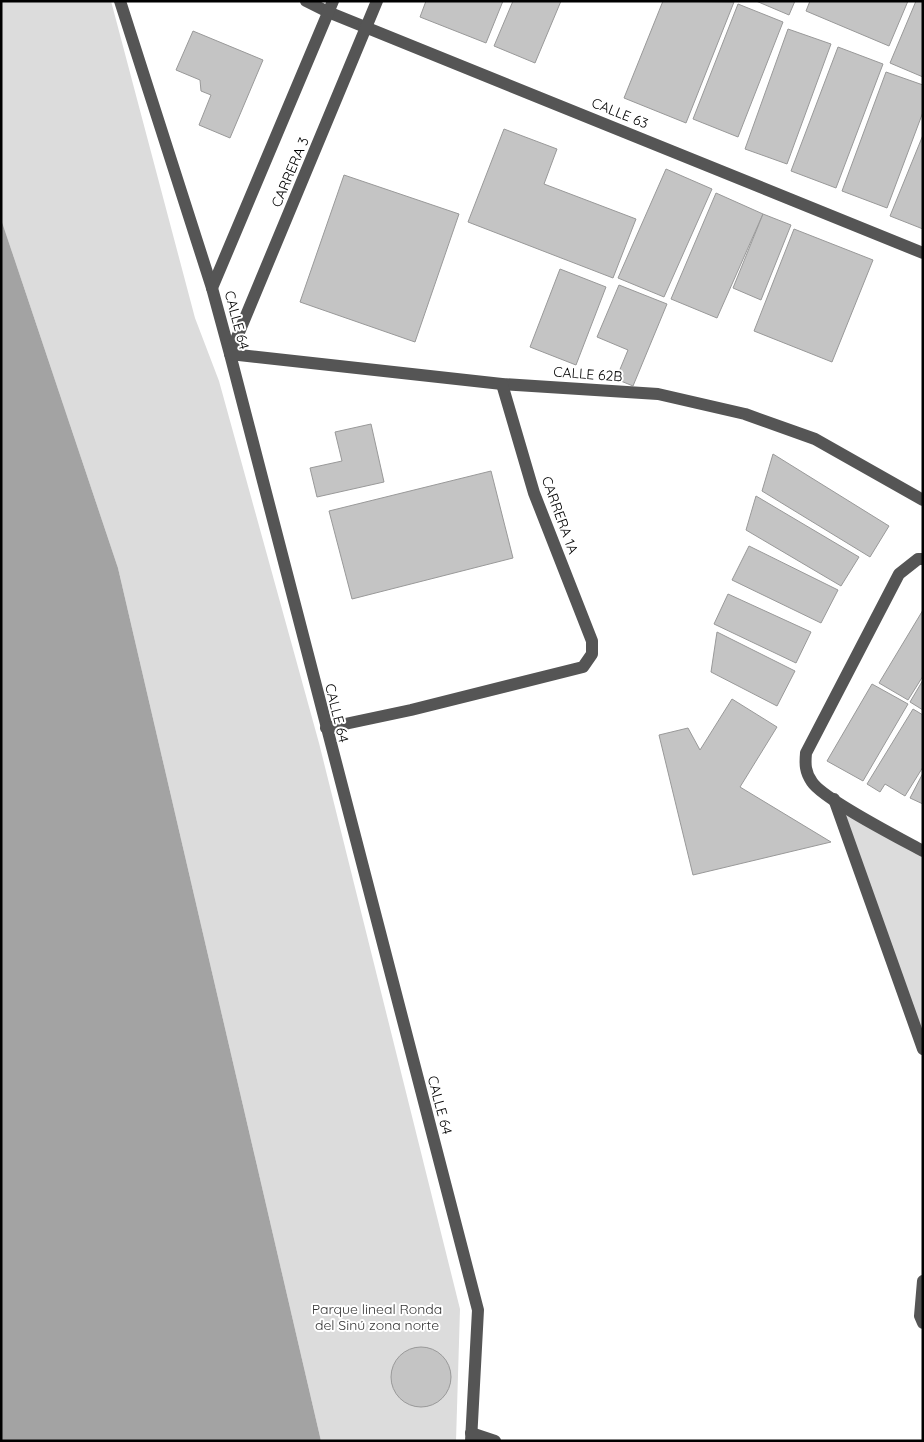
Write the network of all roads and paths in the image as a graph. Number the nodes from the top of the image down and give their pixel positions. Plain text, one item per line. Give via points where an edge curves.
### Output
1 (120, 1) edge
2 (306, 1) edge
3 (378, 1) edge
4 (331, 7) edge
5 (367, 26) junction
6 (923, 253) edge
7 (212, 288) junction
8 (230, 354) junction
9 (502, 384) junction
10 (923, 500) edge
11 (923, 559) edge
12 (326, 728) junction
13 (834, 799) junction
14 (923, 851) edge
15 (923, 1049) edge
16 (923, 1281) edge
17 (923, 1323) edge
18 (471, 1437) edge
19 (495, 1441) edge

1 - 7 street, CALLE 64
2 - 4 street, CALLE 63
3 - 5 street, CARRERA 3
4 - 5 street, CALLE 63
4 - 7 street, CARRERA 3
5 - 6 street, CALLE 63
5 - 8 street, CARRERA 3
7 - 8 street, CALLE 64
8 - 9 street, CALLE 62B
8 - 12 street, CALLE 64
9 - 10 street, CALLE 62B via 658,394 745,414 815,439
9 - 12 street, CARRERA 1A via 534,493 592,642 592,654 583,667
11 - 13 street via 918,559 899,574 806,753 804,766 812,784
12 - 18 street, CALLE 64 via 478,1310
13 - 14 street
13 - 15 street
16 - 17 street via 920,1316
18 - 19 street

